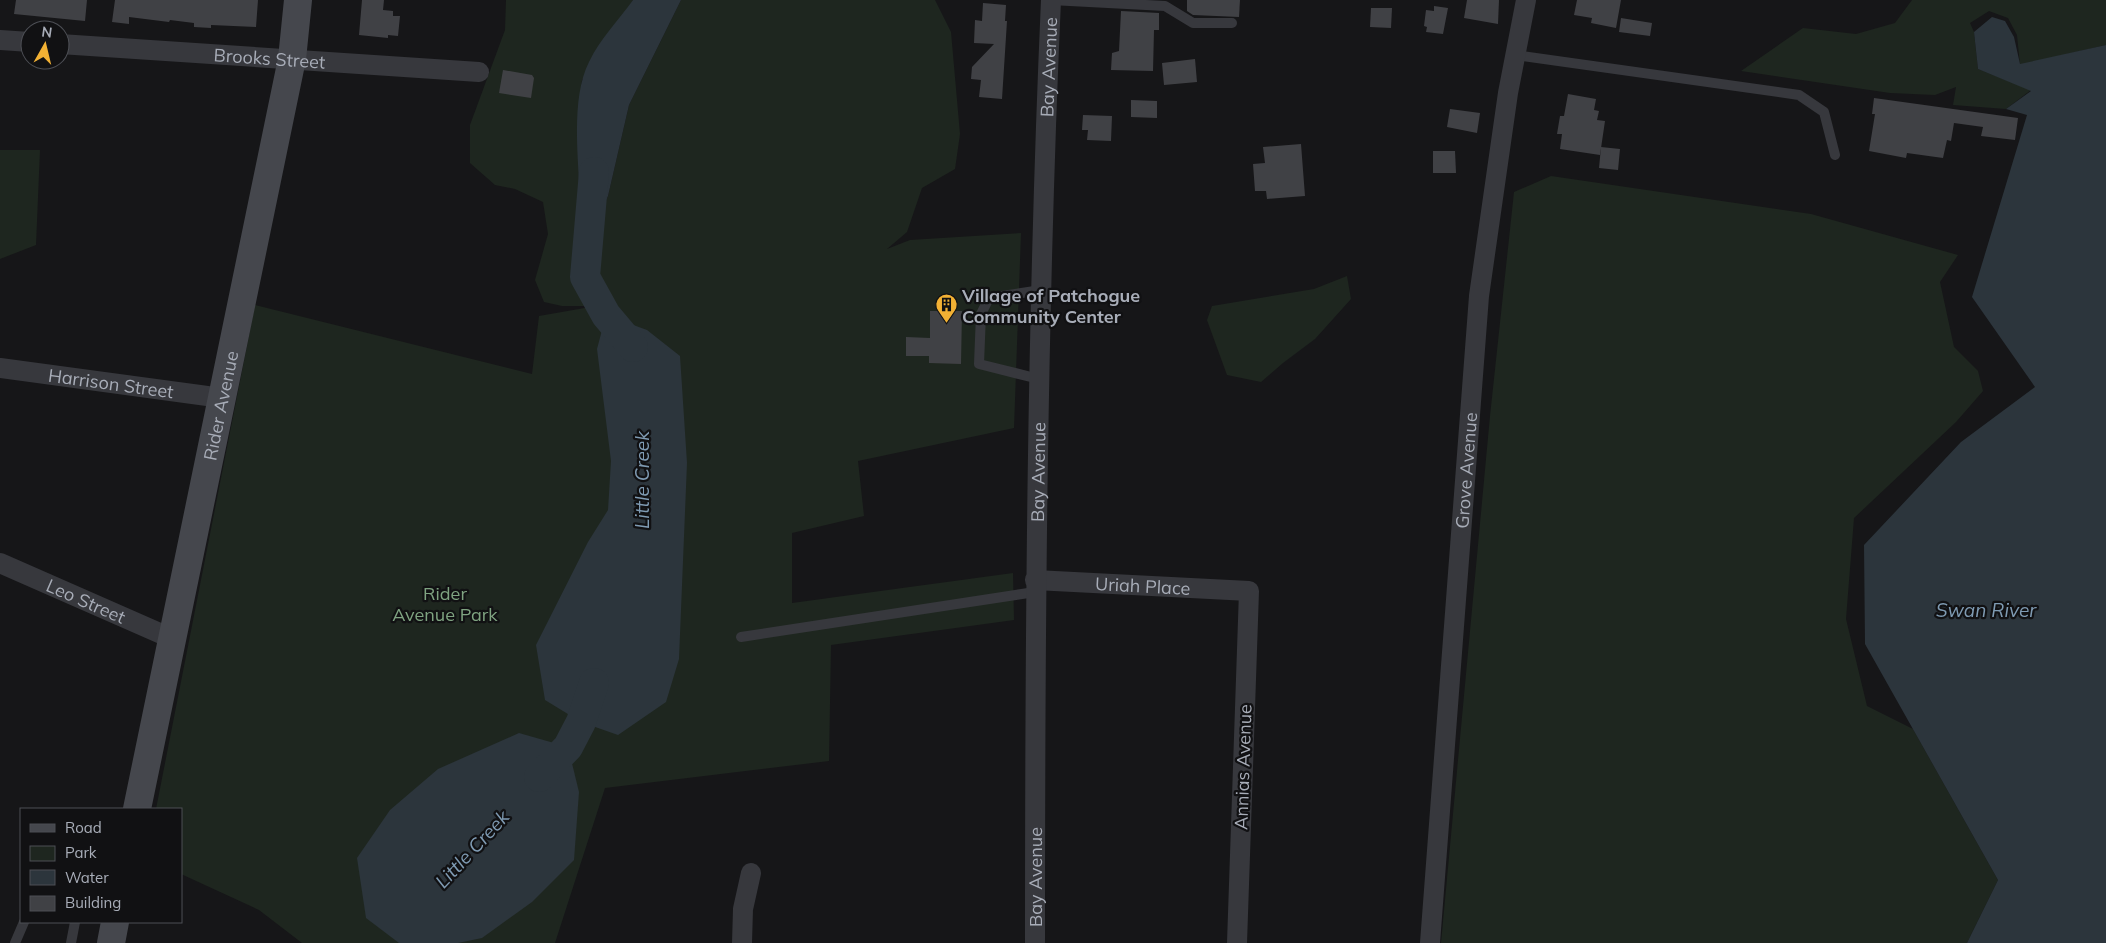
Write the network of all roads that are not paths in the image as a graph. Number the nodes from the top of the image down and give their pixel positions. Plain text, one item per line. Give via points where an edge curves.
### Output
1 (298, 0) edge
2 (1051, 0) edge
3 (1526, 0) edge
4 (1232, 23) dead end
5 (0, 40) edge
6 (20, 41) edge
7 (70, 45) edge
8 (1515, 55) junction
9 (292, 59) junction
10 (478, 72) dead end
11 (1835, 155) dead end
12 (1041, 290) junction
13 (0, 368) edge
14 (1039, 379) junction
15 (222, 398) junction
16 (0, 563) edge
17 (1035, 586) junction
18 (1249, 591) joint
19 (741, 638) dead end
20 (173, 639) junction
21 (137, 808) edge
22 (752, 873) dead end
23 (24, 923) edge
24 (75, 923) edge
25 (115, 923) edge
26 (15, 943) edge
27 (71, 943) edge
28 (111, 943) edge
29 (742, 943) edge
30 (1035, 943) edge
31 (1236, 943) edge
32 (1430, 943) edge

1 - 9 street, Rider Avenue
2 - 4 lane via 1165,6 1192,23
2 - 12 street, Bay Avenue
3 - 8 street, Grove Avenue
5 - 6 street
7 - 9 street, Brooks Street
8 - 11 lane via 1800,95 1824,112
8 - 32 street, Grove Avenue via 1479,296
9 - 10 street, Brooks Street
9 - 15 street, Rider Avenue
12 - 14 street, Bay Avenue
12 - 14 lane via 990,298 981,314 979,364
13 - 15 street, Harrison Street
14 - 17 street, Bay Avenue
15 - 20 street, Rider Avenue
16 - 20 street, Leo Street
17 - 18 street, Uriah Place
17 - 19 lane
17 - 30 street, Bay Avenue
18 - 31 street, Annias Avenue
20 - 21 street, Rider Avenue
22 - 29 street via 743,909
23 - 26 lane
24 - 27 lane
25 - 28 street

